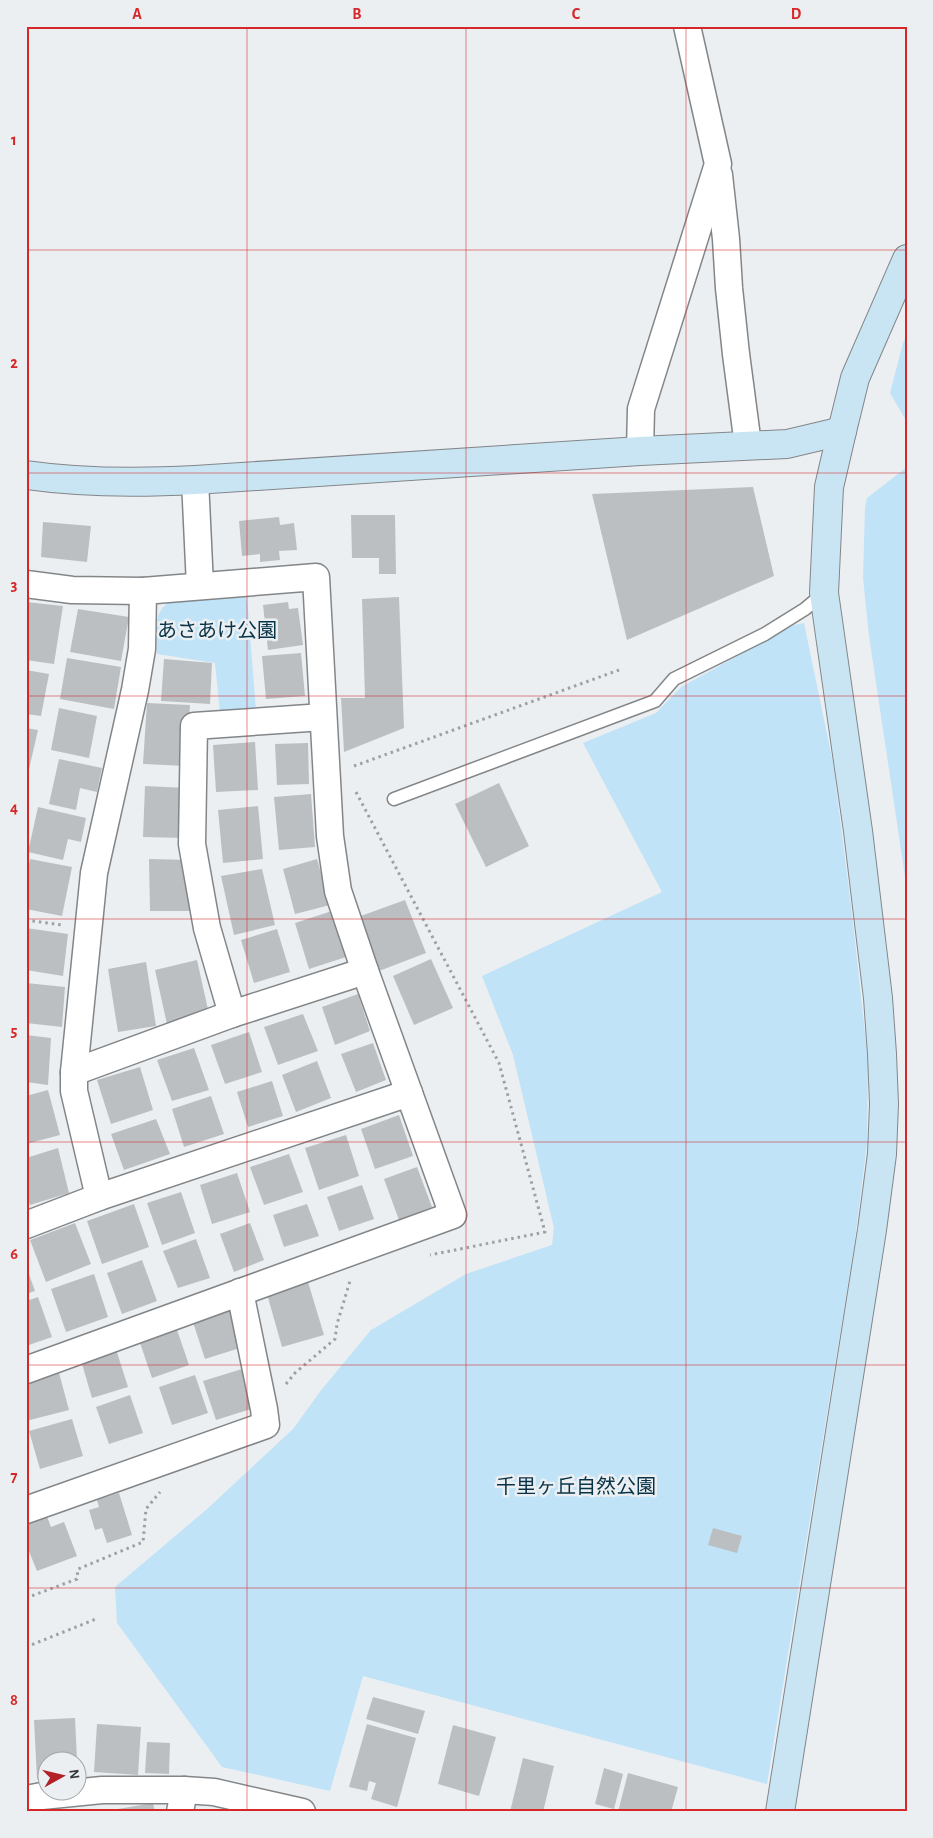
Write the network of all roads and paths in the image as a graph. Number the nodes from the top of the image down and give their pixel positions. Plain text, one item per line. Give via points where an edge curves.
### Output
1 (687, 26) edge
2 (718, 164) junction
3 (907, 259) edge
4 (842, 431) junction
5 (748, 445) junction
6 (640, 451) junction
7 (26, 475) edge
8 (194, 480) junction
9 (26, 584) edge
10 (200, 586) junction
11 (143, 591) junction
12 (824, 593) junction
13 (619, 670) dead end
14 (323, 717) junction
15 (326, 777) junction
16 (356, 790) dead end
17 (394, 799) dead end
18 (26, 920) edge
19 (88, 928) junction
20 (365, 971) junction
21 (232, 1014) junction
22 (74, 1072) junction
23 (409, 1093) junction
24 (99, 1197) junction
25 (26, 1225) edge
26 (360, 1250) junction
27 (420, 1257) dead end
28 (240, 1292) junction
29 (26, 1370) edge
30 (264, 1409) junction
31 (170, 1460) junction
32 (26, 1510) edge
33 (26, 1598) edge
34 (96, 1619) dead end
35 (26, 1647) edge
36 (26, 1799) edge
37 (182, 1801) edge
38 (294, 1811) edge
39 (780, 1812) edge

1 - 2 street
2 - 5 street
2 - 6 street via 641,409
3 - 4 street via 855,378
4 - 5 street via 787,444
4 - 12 street via 829,487
5 - 6 street
6 - 8 street
7 - 8 street via 95,482
8 - 10 street
9 - 11 street via 72,590
10 - 11 street
10 - 14 street via 316,578
11 - 19 street via 142,649 94,873
12 - 17 lane via 765,634 674,679 655,701
12 - 39 street via 872,950 882,1054 882,1154
13 - 15 path
14 - 15 street
14 - 21 street via 194,726 192,844 207,928
15 - 20 street via 338,891
16 - 27 path via 499,1062 545,1232
18 - 19 path
19 - 22 street
20 - 21 street
20 - 23 street
21 - 22 street
22 - 24 street via 74,1091
23 - 24 street
23 - 26 street via 453,1216
24 - 25 street
26 - 28 street
26 - 30 path via 335,1339 296,1373
28 - 29 street
28 - 30 street
30 - 31 street via 266,1424
31 - 32 street
31 - 33 path via 174,1476 146,1509 143,1542 78,1569 77,1579
34 - 35 path
36 - 37 street via 102,1790
37 - 38 street via 214,1792

